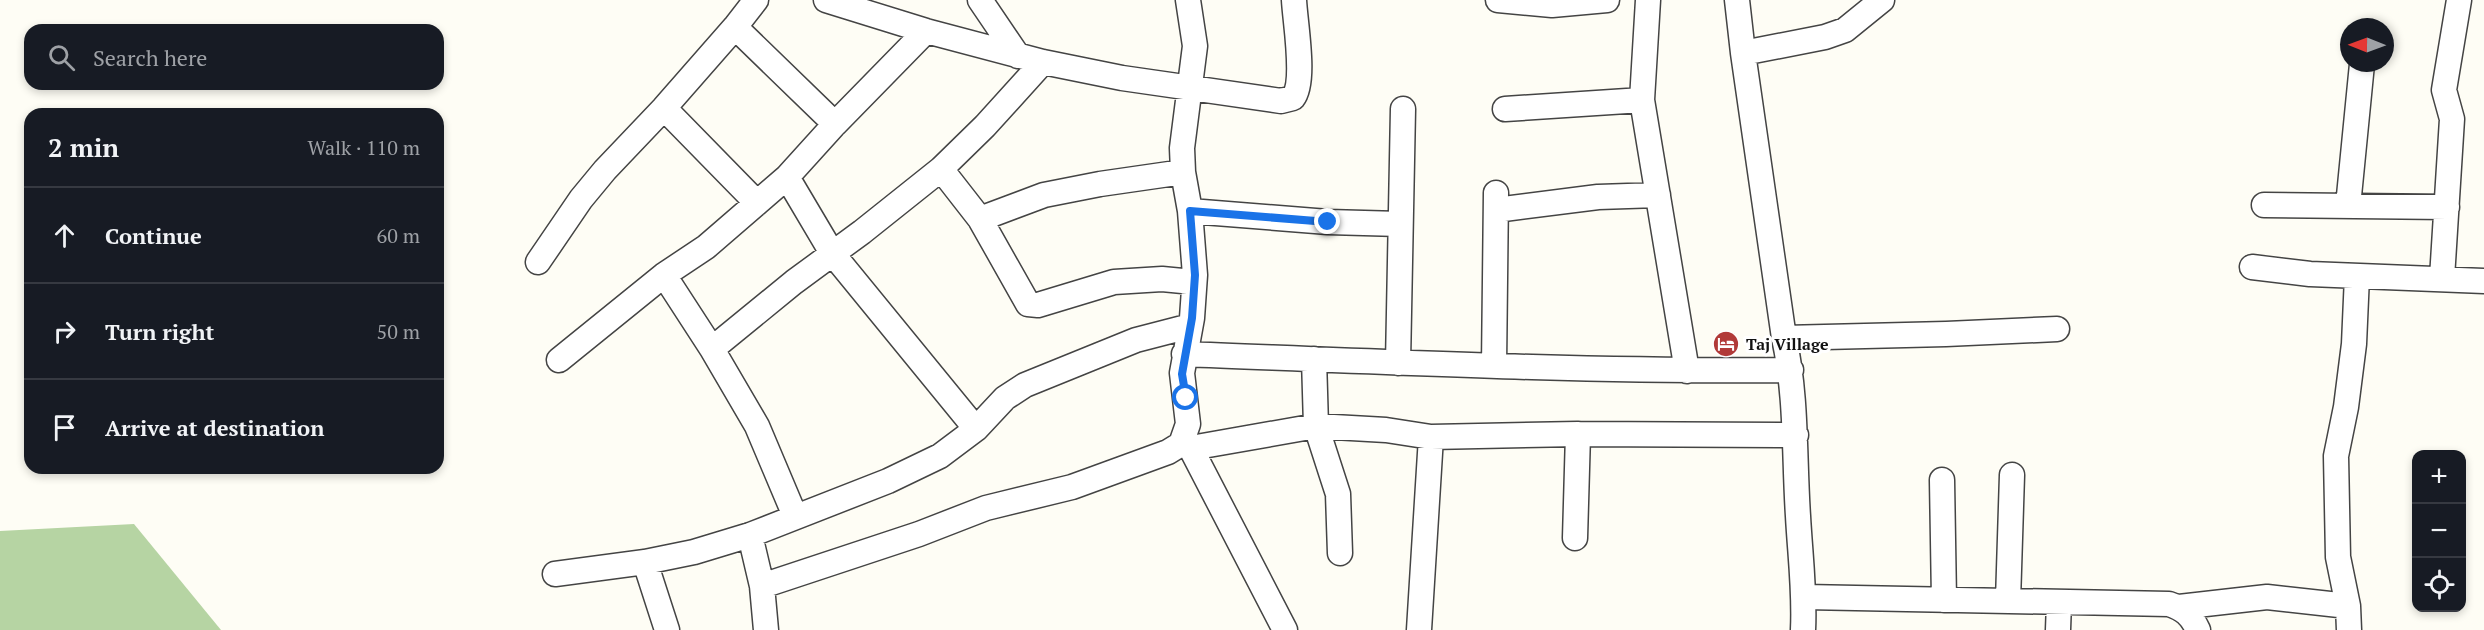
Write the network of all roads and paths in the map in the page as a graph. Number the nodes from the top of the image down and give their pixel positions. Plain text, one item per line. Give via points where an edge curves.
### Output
1 (756, 0) edge
2 (826, 0) edge
3 (980, 0) edge
4 (1188, 0) edge
5 (1294, 0) edge
6 (1498, 0) edge
7 (1600, 0) edge
8 (1607, 0) edge
9 (1648, 0) edge
10 (1737, 0) edge
11 (1882, 0) edge
12 (2459, 0) edge
13 (735, 27) junction
14 (926, 31) junction
15 (1743, 53) junction
16 (1018, 56) junction
17 (1043, 62) junction
18 (2361, 72) edge
19 (1190, 88) junction
20 (1642, 100) junction
21 (664, 108) junction
22 (1403, 109) dead end
23 (1505, 109) dead end
24 (835, 124) junction
25 (941, 170) junction
26 (1183, 172) junction
27 (787, 177) junction
28 (1658, 195) junction
29 (757, 203) junction
30 (2264, 205) dead end
31 (2348, 206) junction
32 (2447, 207) junction
33 (1190, 211) junction
34 (980, 219) junction
35 (1400, 224) junction
36 (832, 254) junction
37 (538, 262) dead end
38 (2252, 267) dead end
39 (664, 275) junction
40 (2357, 276) junction
41 (2442, 278) junction
42 (2484, 281) edge
43 (1193, 282) junction
44 (1190, 326) junction
45 (2057, 329) dead end
46 (1785, 338) junction
47 (712, 349) junction
48 (1184, 354) junction
49 (1314, 359) junction
50 (559, 360) dead end
51 (1398, 363) junction
52 (1494, 366) junction
53 (1791, 370) junction
54 (1687, 371) junction
55 (1316, 426) junction
56 (976, 429) junction
57 (1578, 434) junction
58 (1796, 435) junction
59 (1431, 437) junction
60 (1188, 443) junction
61 (2012, 475) dead end
62 (1942, 480) dead end
63 (795, 516) junction
64 (750, 535) junction
65 (1575, 538) dead end
66 (1340, 553) dead end
67 (645, 562) junction
68 (555, 574) dead end
69 (762, 586) junction
70 (1805, 597) junction
71 (1944, 600) junction
72 (2008, 601) junction
73 (2058, 602) junction
74 (2179, 607) junction
75 (2349, 618) edge
76 (667, 630) edge
77 (766, 630) edge
78 (1285, 630) edge
79 (1419, 630) edge
80 (1803, 630) edge
81 (2058, 630) edge
82 (2198, 630) edge

1 - 13 street
2 - 14 street
3 - 16 street
4 - 19 street via 1195,46
5 - 19 street via 1299,72 1293,98 1281,101
6 - 7 street via 1552,5
7 - 8 street
9 - 20 street
10 - 15 street
11 - 15 street via 1845,30
12 - 32 street via 2445,90 2452,119
13 - 21 street
13 - 24 street
14 - 16 street
14 - 24 street
15 - 46 street
16 - 17 street
17 - 19 street
17 - 25 street
18 - 31 street
19 - 26 street
20 - 23 street
20 - 28 street
21 - 29 street
21 - 37 street via 581,199
22 - 35 street
24 - 27 street
25 - 34 street
25 - 36 street
26 - 33 street
26 - 34 street via 1044,195
27 - 29 street
27 - 36 street
28 - 52 street via 1496,201
28 - 54 street
29 - 39 street via 706,247
30 - 31 street
31 - 32 street
32 - 41 street
33 - 35 street
33 - 43 street
34 - 43 street via 1028,304 1038,305 1114,282
35 - 51 street
36 - 47 street
36 - 56 street
38 - 40 street
39 - 47 street
39 - 50 street
40 - 41 street
40 - 75 street via 2354,344 2336,456 2338,557
41 - 42 street
43 - 44 street
44 - 48 street
44 - 56 street via 1137,340 1025,385 1005,398
45 - 46 street
46 - 53 street
47 - 63 street via 757,426
48 - 49 street
48 - 60 street
49 - 51 street
49 - 55 street
51 - 52 street
52 - 54 street
53 - 54 street
53 - 58 street
55 - 59 street
55 - 60 street
55 - 66 street via 1338,494
56 - 63 street via 930,461
57 - 58 street
57 - 59 street
57 - 65 street
58 - 70 street
59 - 79 street
60 - 69 street via 1072,487 986,508
60 - 78 street
61 - 72 street
62 - 71 street
63 - 64 street
64 - 67 street
64 - 69 street
67 - 68 street
67 - 76 street
69 - 77 street
70 - 71 street
70 - 80 street
71 - 72 street
72 - 73 street
73 - 74 street
73 - 81 street
74 - 75 street via 2266,597
74 - 82 street via 2192,616

